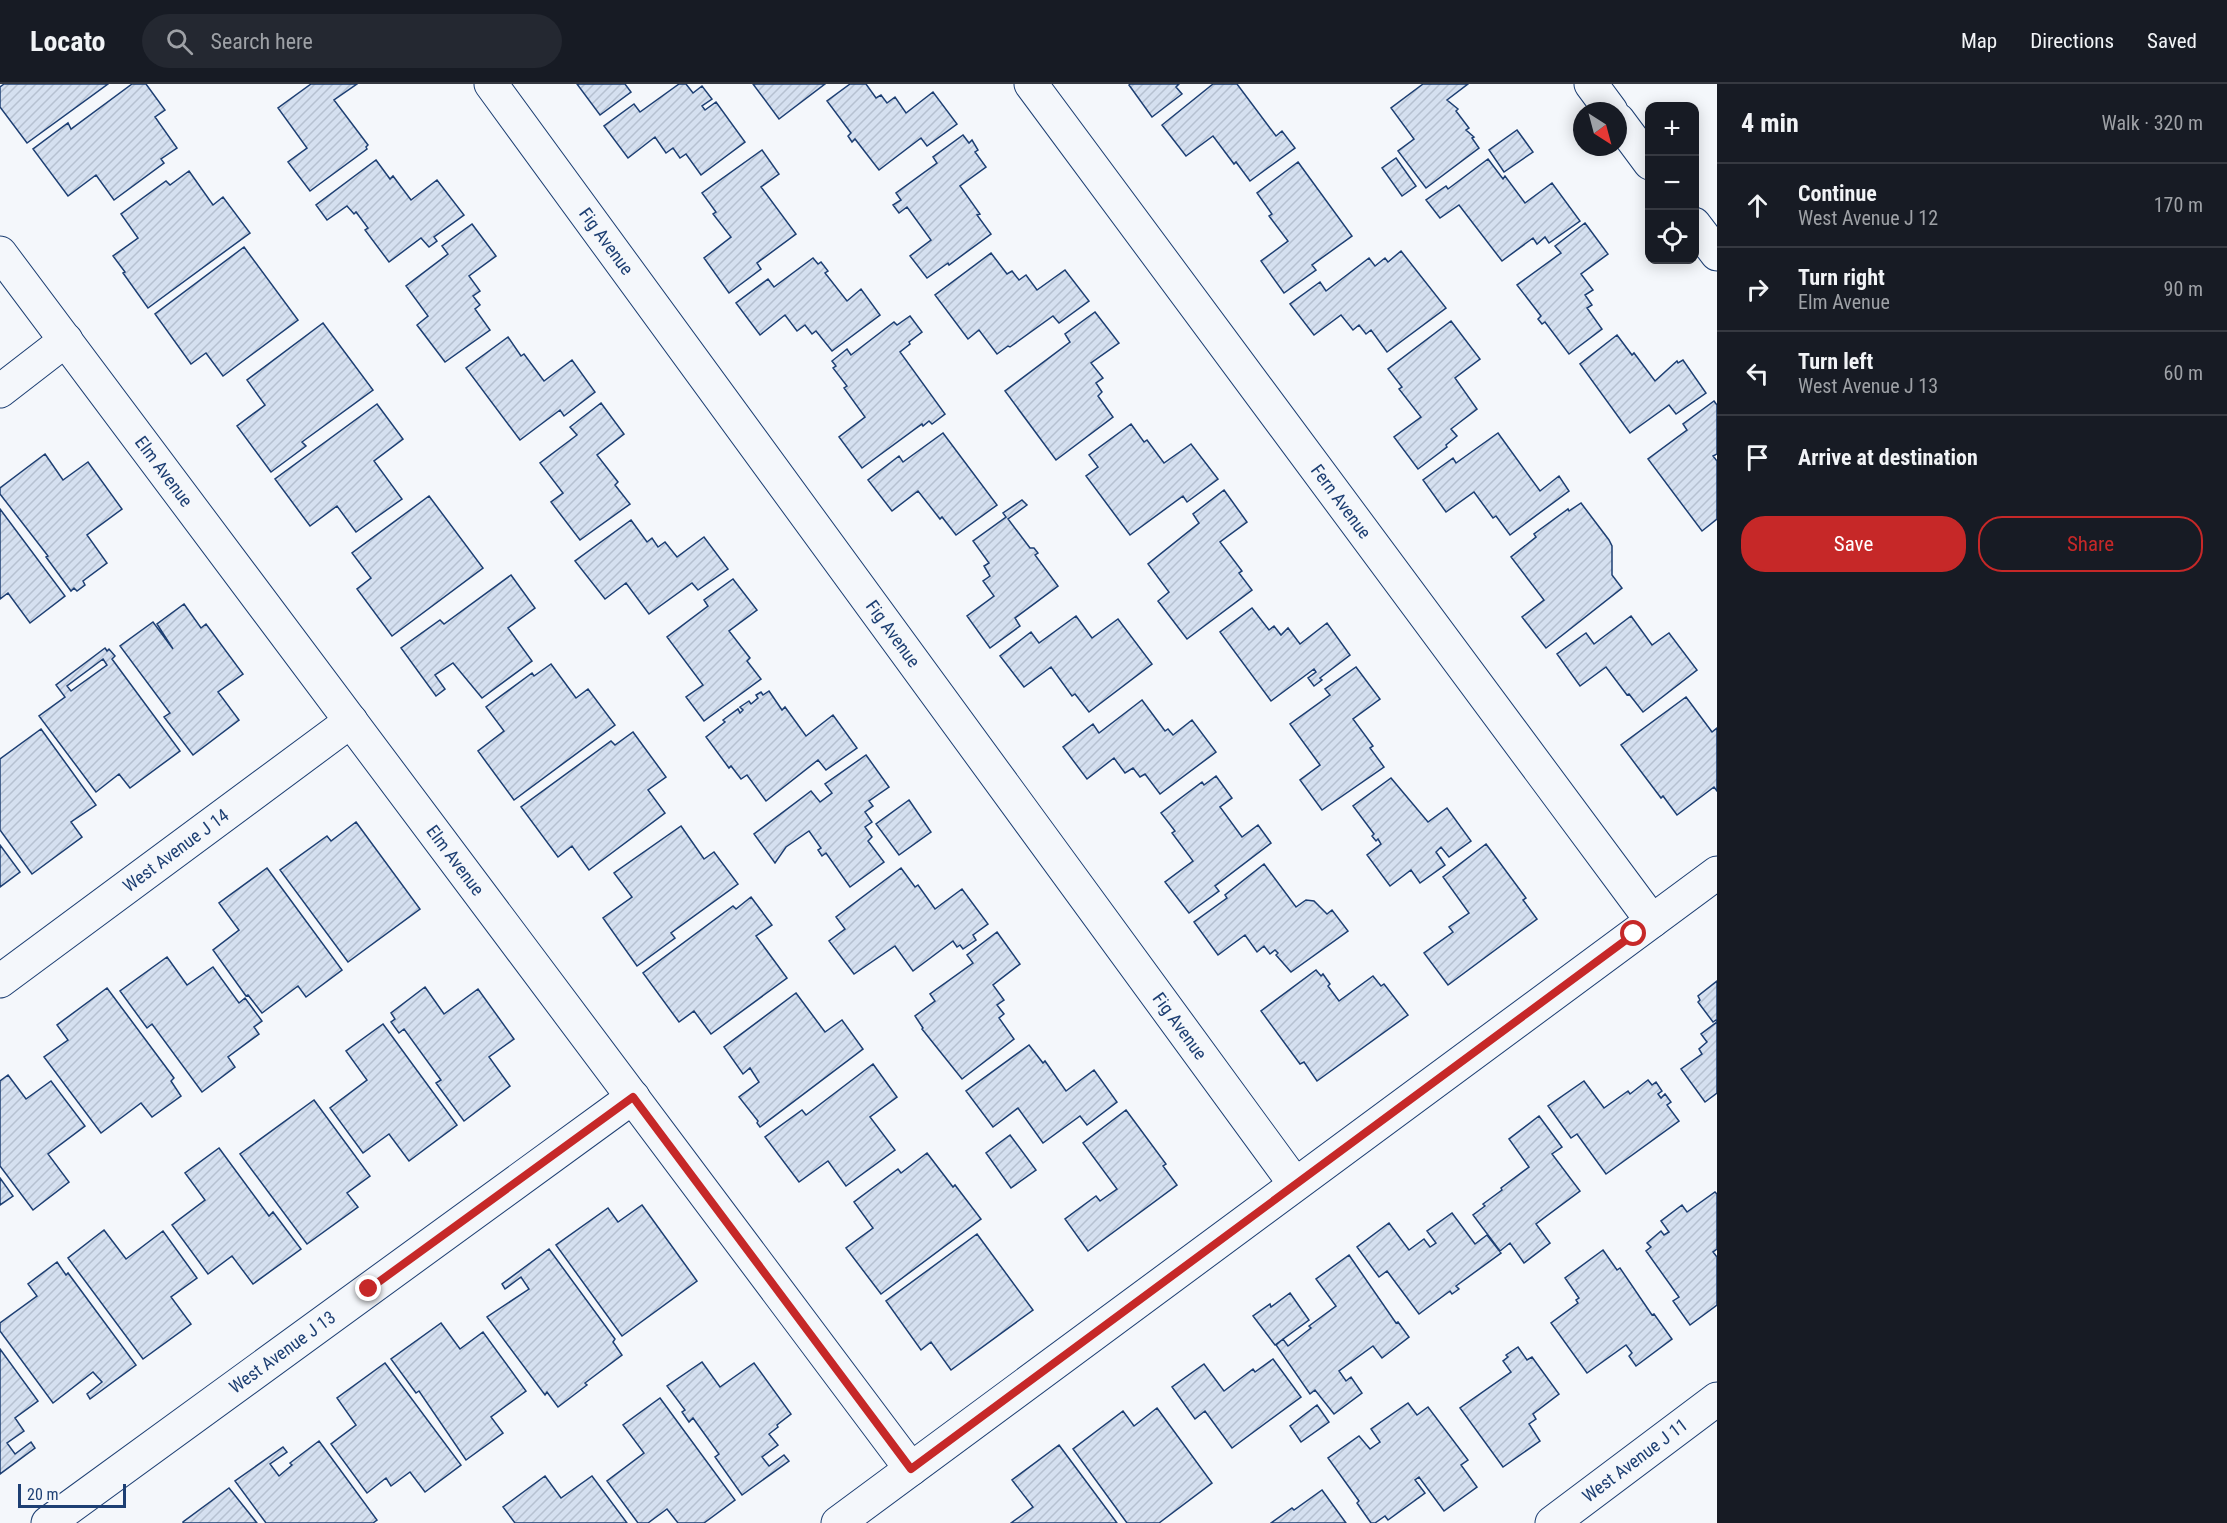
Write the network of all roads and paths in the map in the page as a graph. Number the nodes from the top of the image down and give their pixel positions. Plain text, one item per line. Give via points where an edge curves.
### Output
1 (491, 84) edge
2 (1032, 84) edge
3 (1591, 84) edge
4 (1604, 102) edge
5 (1627, 132) edge
6 (1645, 156) edge
7 (1699, 229) edge
8 (0, 253) edge
9 (1717, 254) edge
10 (66, 340) junction
11 (0, 391) edge
12 (351, 721) junction
13 (1717, 873) edge
14 (1652, 921) junction
15 (0, 981) edge
16 (633, 1097) junction
17 (1295, 1184) junction
18 (1717, 1399) edge
19 (911, 1469) junction
20 (48, 1523) edge
21 (838, 1523) edge
22 (1552, 1523) edge

1 - 17 street, Fig Avenue
2 - 14 street, Fern Avenue
3 - 4 street
5 - 6 street
7 - 9 street
8 - 10 street, Elm Avenue
10 - 11 street
10 - 12 street, Elm Avenue
12 - 15 street, West Avenue J 14
12 - 16 street, Elm Avenue
13 - 14 street
14 - 17 street
16 - 19 street, Elm Avenue
16 - 20 street, West Avenue J 13
17 - 19 street
18 - 22 street, West Avenue J 11
19 - 21 street

